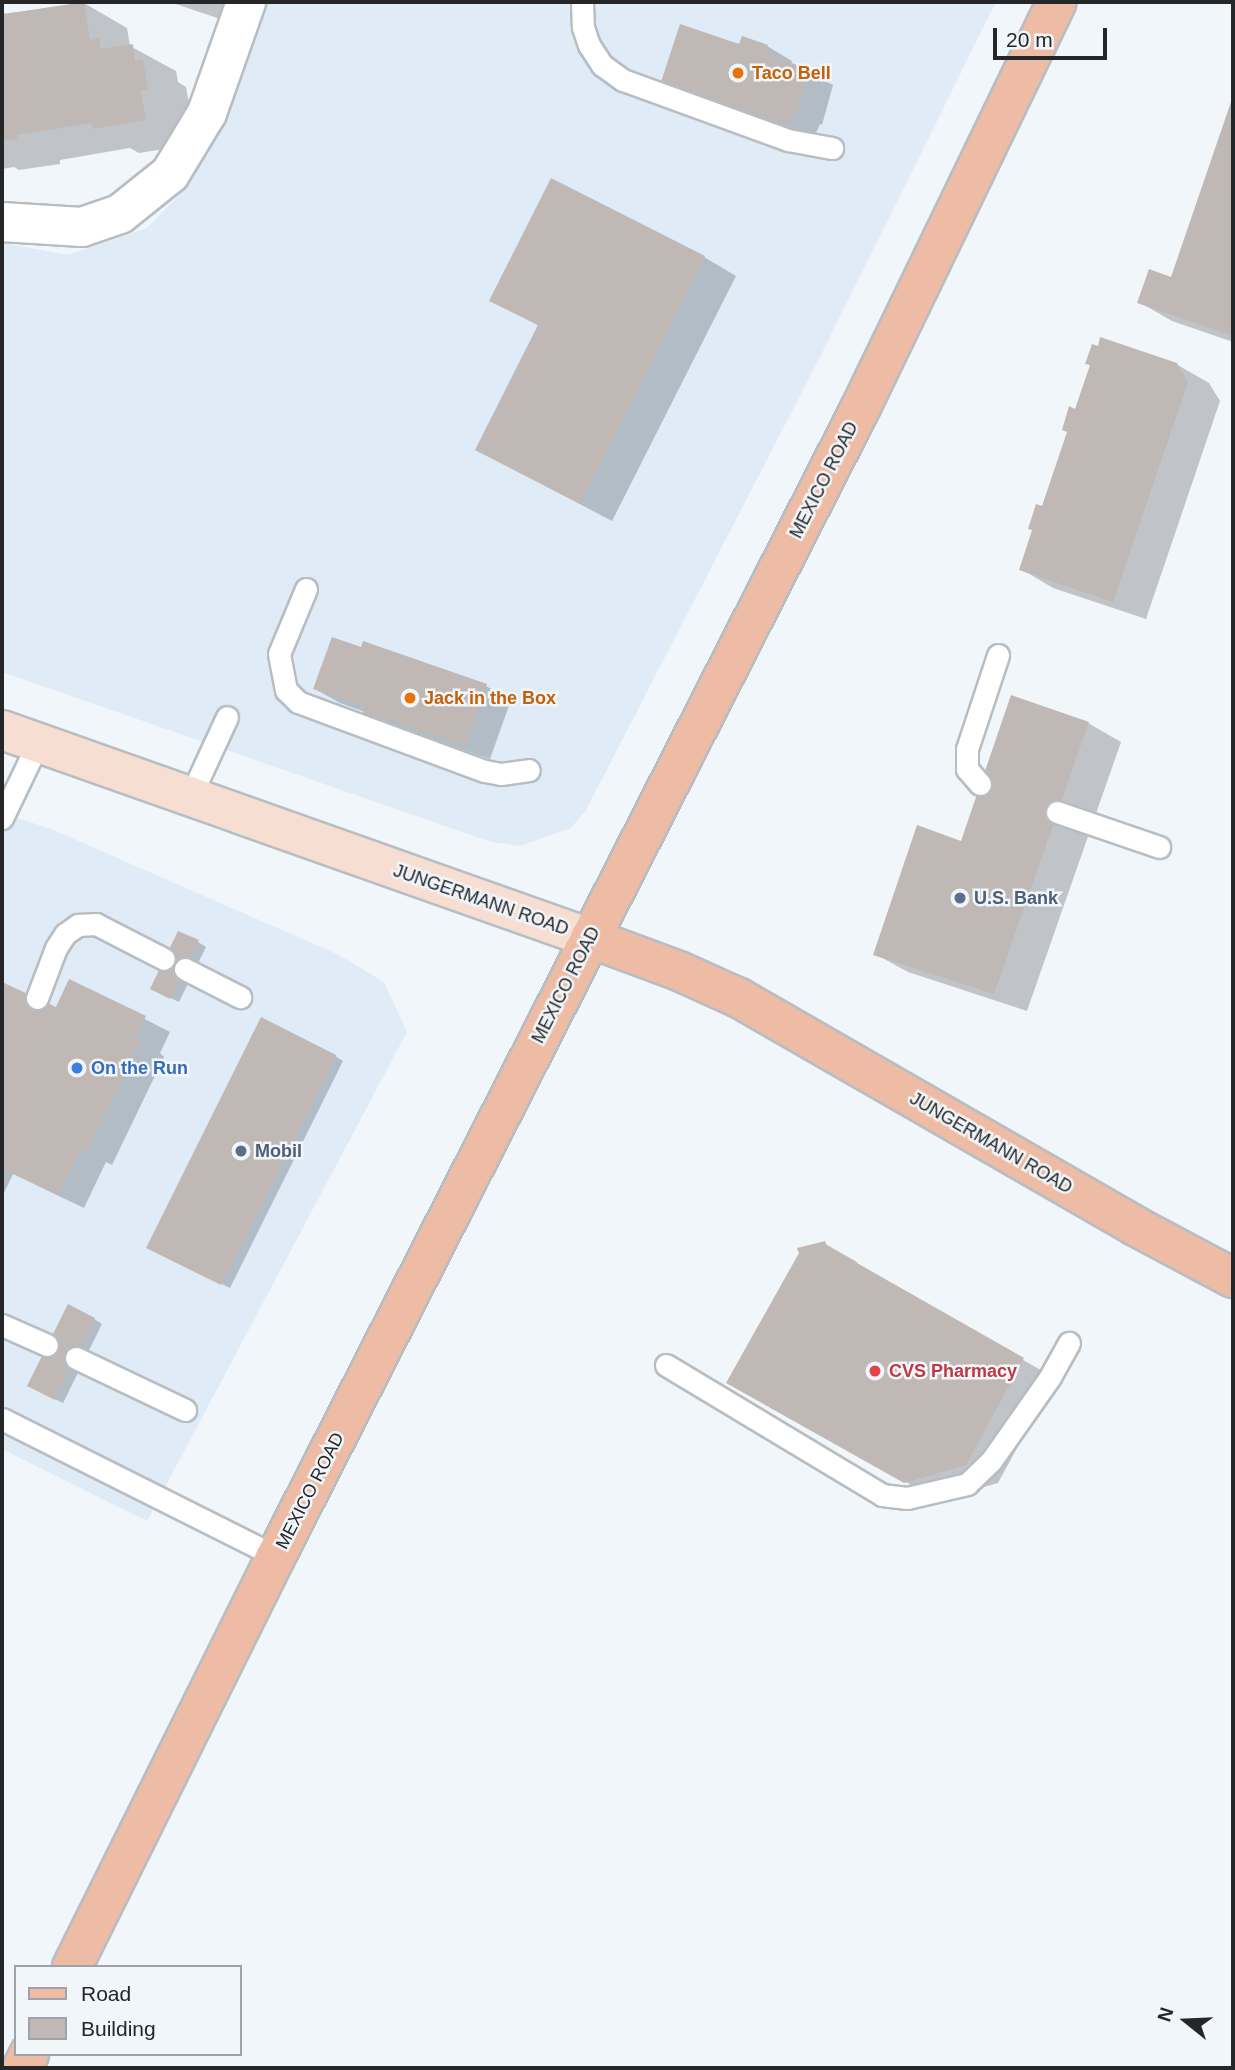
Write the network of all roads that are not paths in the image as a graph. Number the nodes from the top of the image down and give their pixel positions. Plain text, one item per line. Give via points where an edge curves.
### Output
1 (246, 2) edge
2 (582, 2) edge
3 (1057, 2) edge
4 (832, 148) dead end
5 (2, 222) edge
6 (306, 589) dead end
7 (998, 656) dead end
8 (227, 717) dead end
9 (2, 730) edge
10 (38, 743) junction
11 (529, 770) dead end
12 (980, 784) dead end
13 (190, 797) junction
14 (1057, 812) dead end
15 (2, 818) edge
16 (1159, 847) dead end
17 (590, 938) junction
18 (164, 959) dead end
19 (185, 969) dead end
20 (240, 997) dead end
21 (37, 998) dead end
22 (1233, 1278) edge
23 (2, 1325) edge
24 (1069, 1343) dead end
25 (47, 1345) dead end
26 (76, 1358) dead end
27 (666, 1365) dead end
28 (185, 1410) dead end
29 (2, 1419) edge
30 (276, 1556) junction
31 (73, 1965) edge

1 - 5 street via 206,113 170,174 120,214 82,227
2 - 4 lane via 589,45 602,65 623,80 788,140
3 - 17 main road, MEXICO ROAD via 859,411
6 - 11 lane via 279,654 286,690 298,702 485,771
7 - 12 lane via 967,749 967,769
8 - 13 lane
9 - 10 street, JUNGERMANN ROAD
10 - 13 street, JUNGERMANN ROAD
10 - 15 lane
13 - 17 street, JUNGERMANN ROAD
14 - 16 lane
17 - 22 main road, JUNGERMANN ROAD via 738,998
17 - 30 main road, MEXICO ROAD
18 - 21 lane via 96,924 78,925 56,948
19 - 20 lane
23 - 25 lane
24 - 27 lane via 991,1461 967,1484 907,1498 882,1495
26 - 28 lane
29 - 30 lane
30 - 31 main road, MEXICO ROAD

